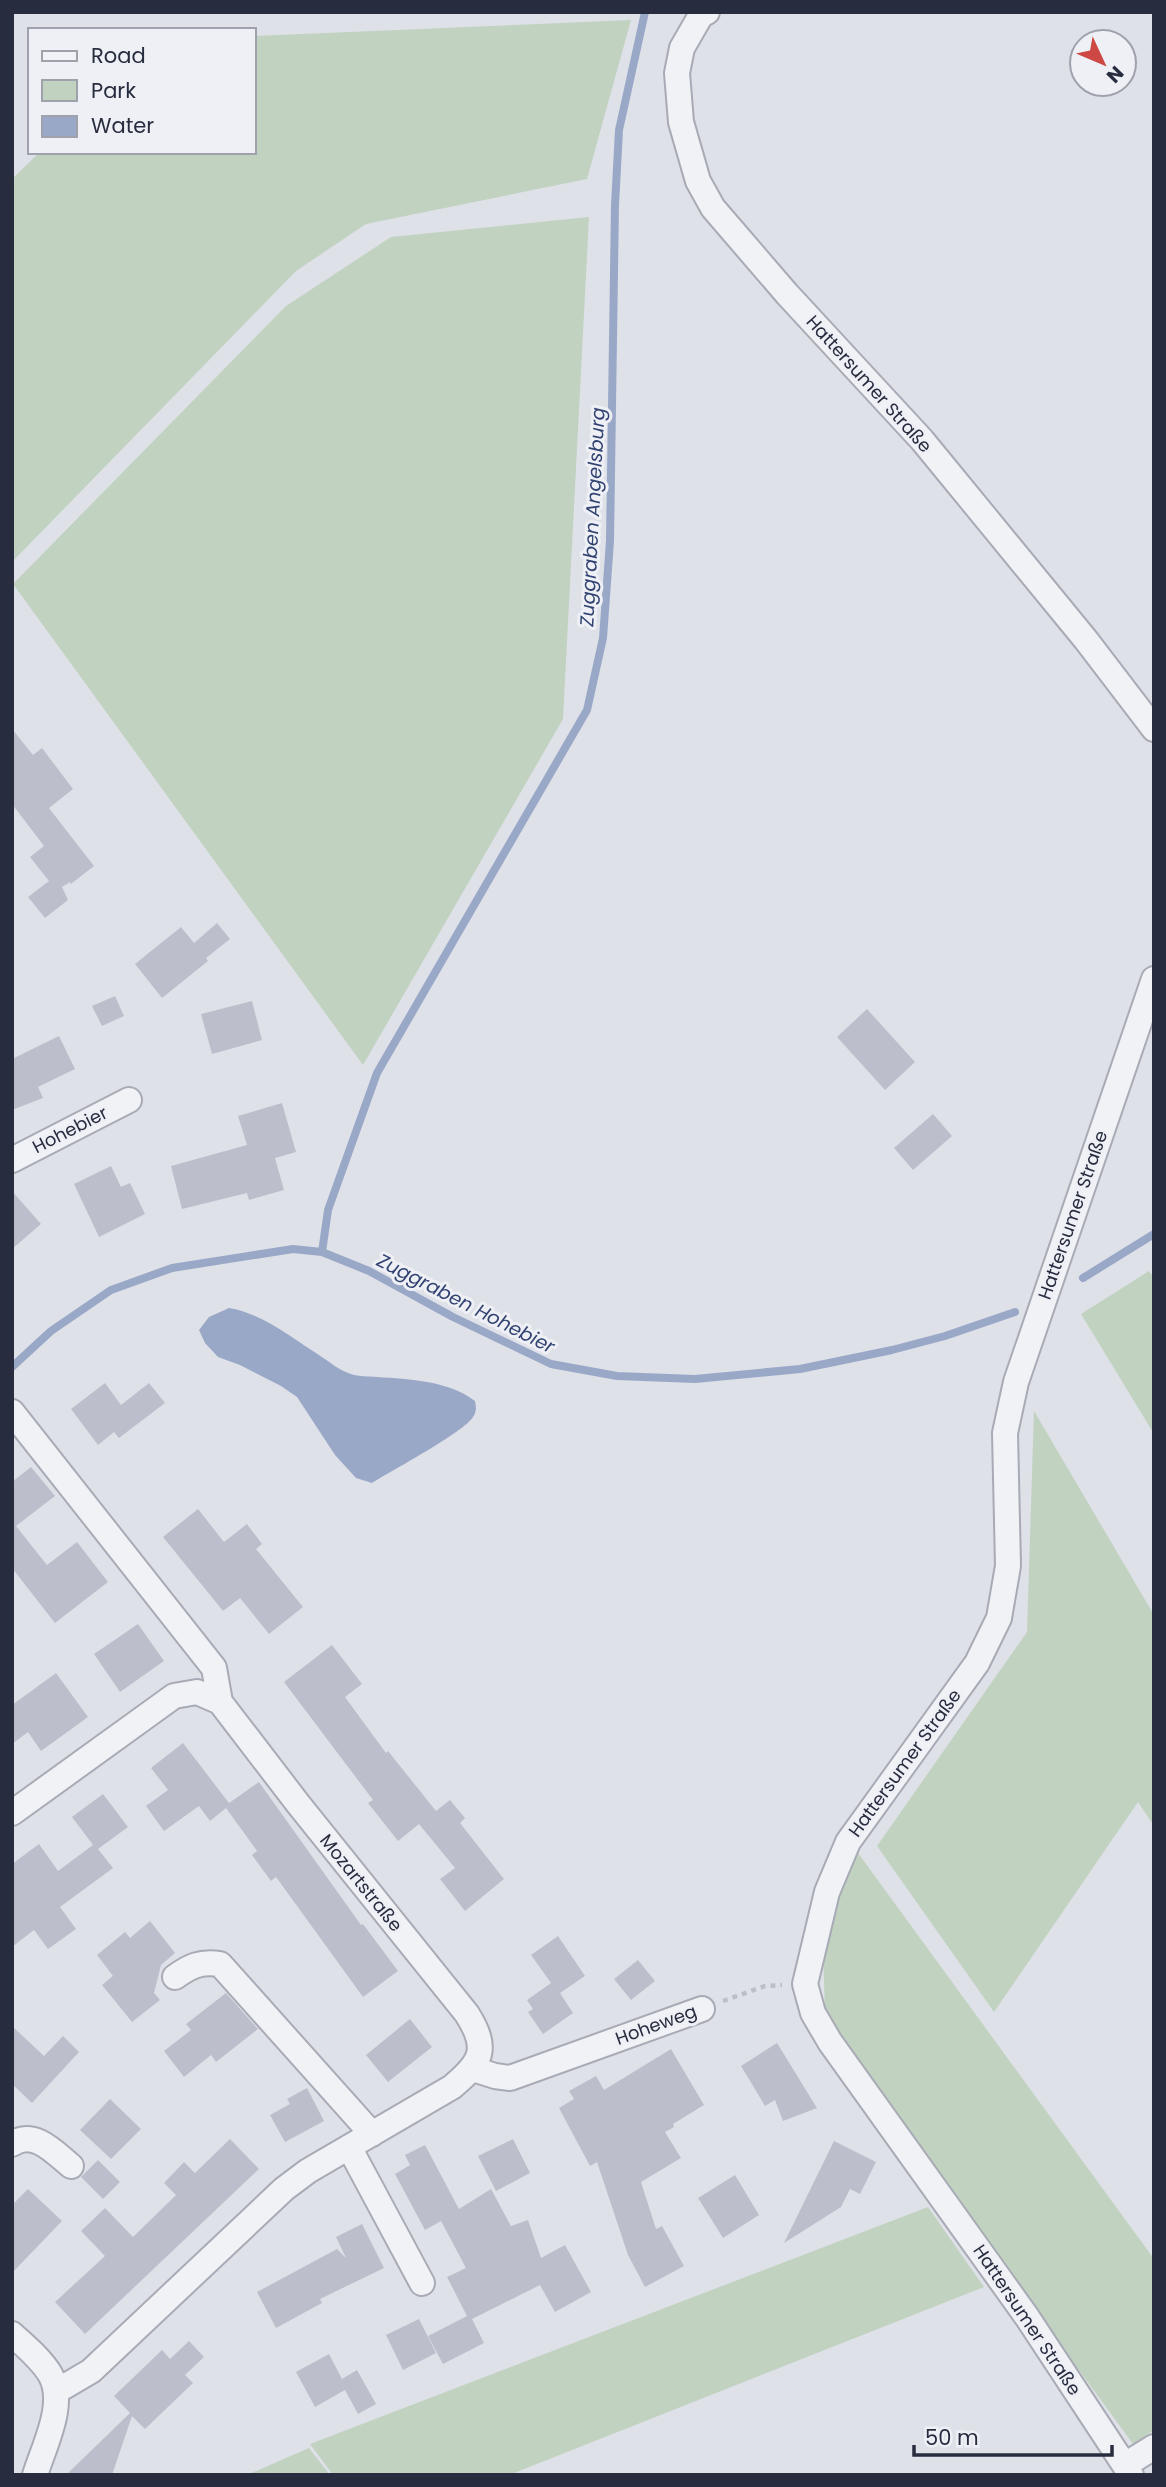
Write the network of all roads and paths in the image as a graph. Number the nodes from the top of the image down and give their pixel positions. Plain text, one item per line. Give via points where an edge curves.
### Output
1 (707, 12) edge
2 (1154, 729) edge
3 (1154, 979) edge
4 (129, 1100) dead end
5 (12, 1160) edge
6 (12, 1412) edge
7 (220, 1702) junction
8 (12, 1813) edge
9 (175, 1977) dead end
10 (805, 1984) junction
11 (702, 2008) joint
12 (473, 2070) junction
13 (372, 2134) junction
14 (12, 2144) edge
15 (349, 2147) junction
16 (71, 2166) dead end
17 (422, 2283) dead end
18 (12, 2334) edge
19 (57, 2391) junction
20 (1154, 2447) edge
21 (1128, 2470) edge
22 (34, 2475) edge

1 - 2 street, Hattersumer Straße via 682,48 677,73 681,122 698,181 713,208 922,440
3 - 10 street, Hattersumer Straße via 1016,1382 1005,1433 1008,1566 999,1618 977,1664 848,1842 827,1892
4 - 5 street, Hohebier
6 - 7 street, Mozartstraße via 214,1668
7 - 8 street via 197,1692 174,1696
7 - 12 street, Mozartstraße via 467,2014 478,2031 482,2050
9 - 13 street via 205,1962 220,1964
10 - 11 path, Hoheweg via 765,1986
10 - 21 street, Hattersumer Straße via 813,2013 830,2042 1027,2317
11 - 12 street, Hoheweg via 510,2078
12 - 13 street
13 - 15 street
14 - 16 street via 30,2138
15 - 17 street
15 - 19 street via 284,2189 92,2371
18 - 19 street via 50,2374
19 - 22 street via 55,2413
20 - 21 street

